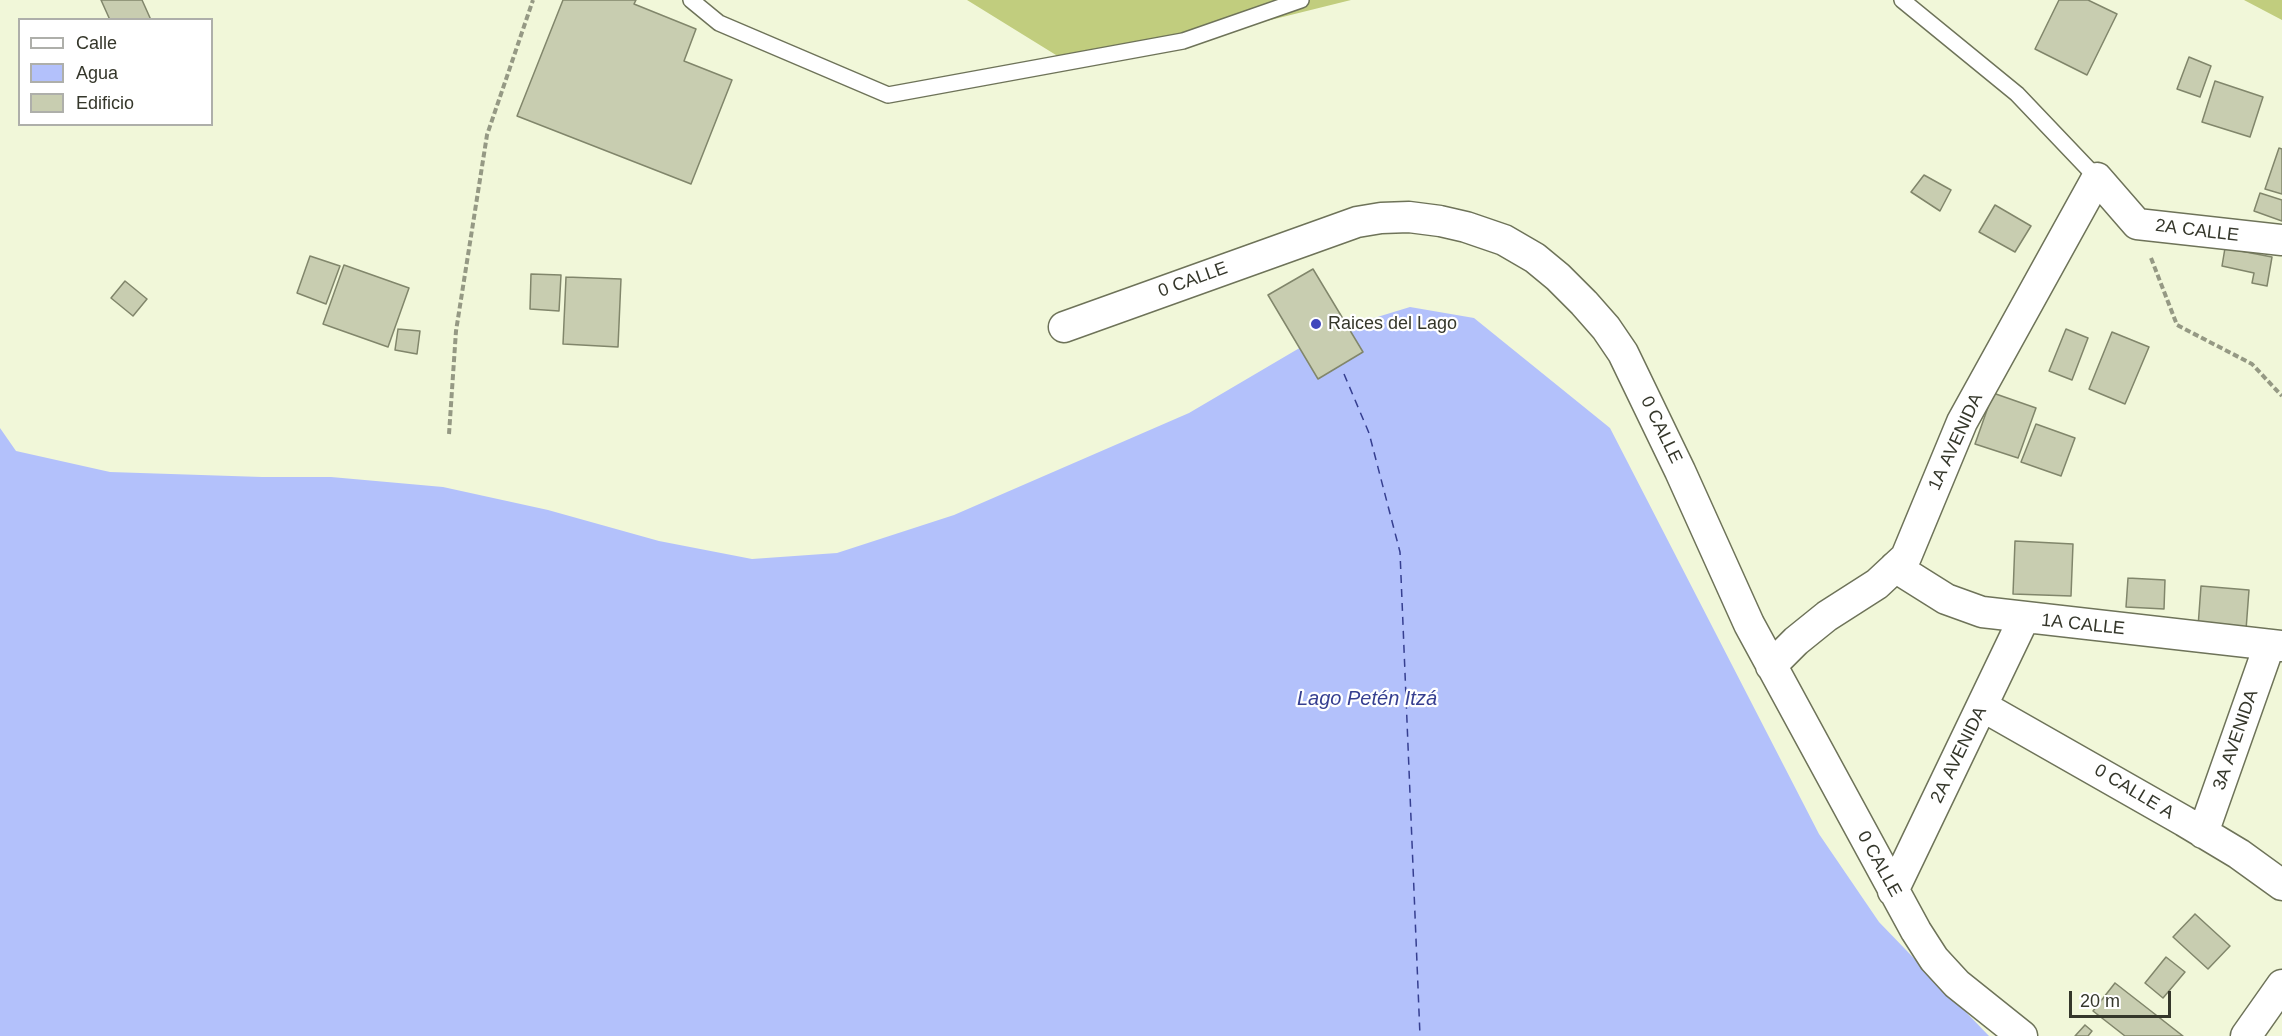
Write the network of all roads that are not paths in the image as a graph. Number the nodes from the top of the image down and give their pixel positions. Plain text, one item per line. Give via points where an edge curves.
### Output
1 (691, 0) edge
2 (1301, 0) edge
3 (1902, 0) edge
4 (2097, 178) junction
5 (2282, 240) edge
6 (1064, 327) dead end
7 (1895, 567) junction
8 (2024, 618) junction
9 (2276, 646) edge
10 (1771, 666) junction
11 (1982, 706) junction
12 (2203, 833) junction
13 (2282, 885) edge
14 (1893, 891) junction
15 (2282, 985) edge
16 (2022, 1036) edge
17 (2246, 1036) edge

1 - 2 lane via 719,23 888,95 1183,41
3 - 4 lane via 2017,94
4 - 5 street, 2A CALLE via 2138,224
4 - 7 street, 1A AVENIDA via 1962,422 1906,557
6 - 10 street, 0 CALLE via 1357,222 1408,217 1440,220 1504,240 1558,277 1606,328 1623,353
7 - 8 street, 1A CALLE via 1946,599 1982,612
7 - 10 street, 1A AVENIDA via 1796,640
8 - 9 street, 1A CALLE
8 - 11 street, 2A AVENIDA
9 - 12 street, 3A AVENIDA
10 - 14 street, 0 CALLE
11 - 12 street, 0 CALLE A
11 - 14 street, 2A AVENIDA
12 - 13 street, 0 CALLE A
14 - 16 street, 0 CALLE via 1934,959 1957,984
15 - 17 street

